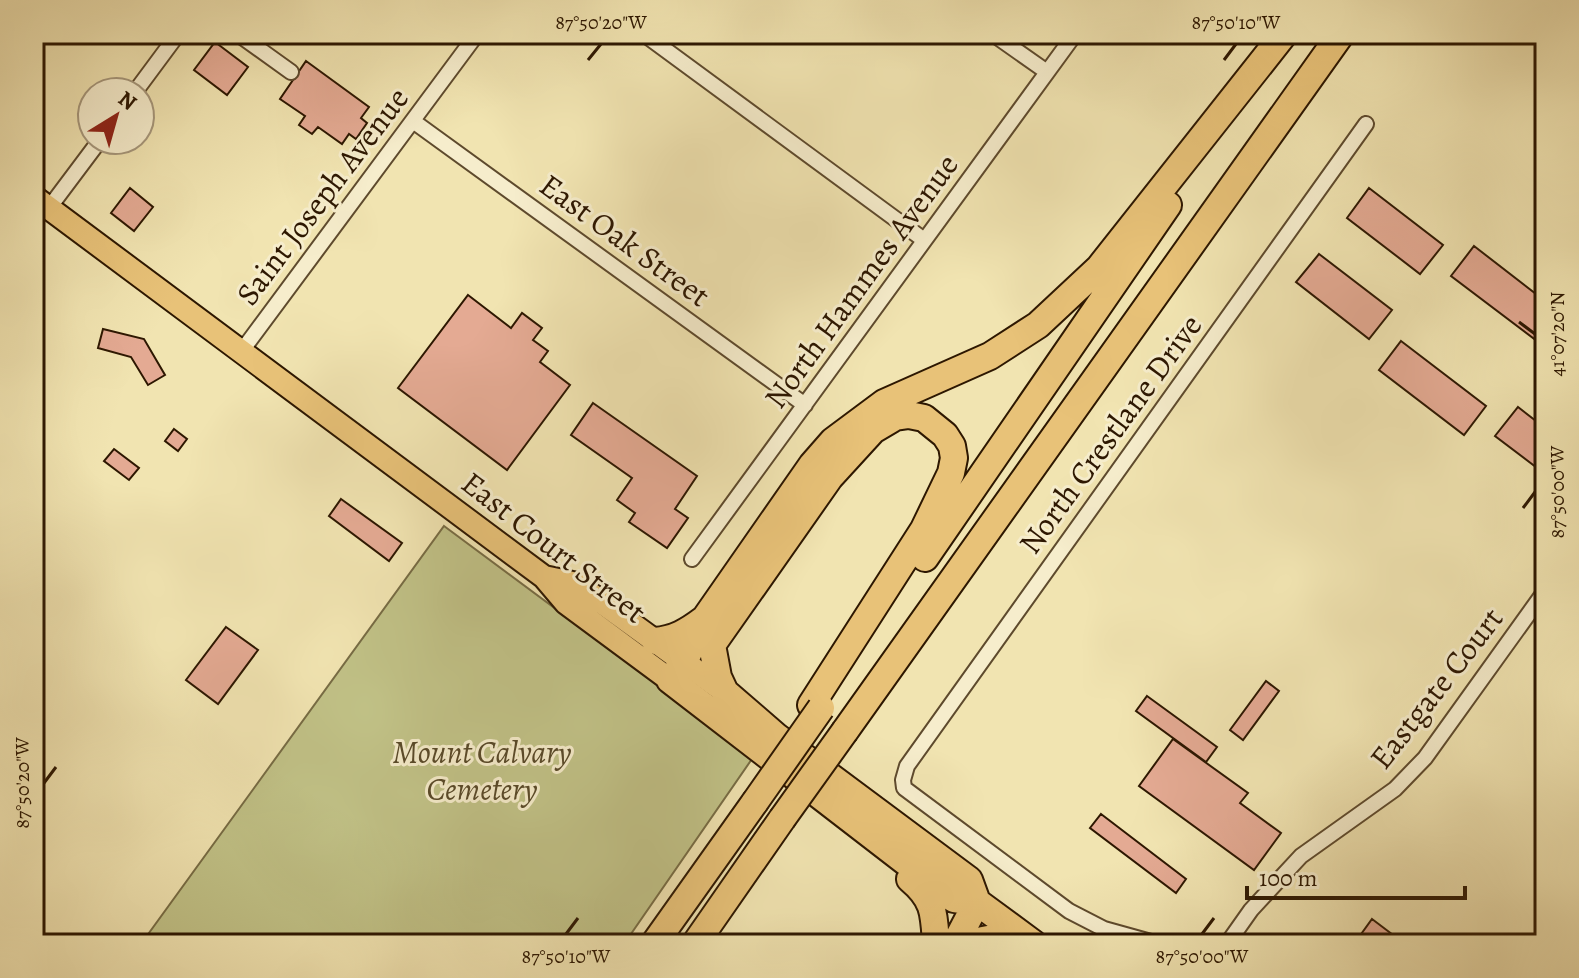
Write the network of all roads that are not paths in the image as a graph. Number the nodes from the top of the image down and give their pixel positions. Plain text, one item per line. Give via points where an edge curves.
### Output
1 (178, 34) edge
2 (238, 34) edge
3 (477, 34) edge
4 (644, 34) edge
5 (993, 34) edge
6 (1075, 34) edge
7 (1285, 34) edge
8 (1341, 34) edge
9 (291, 72) dead end
10 (1047, 72) junction
11 (147, 76) edge
12 (413, 121) junction
13 (1366, 124) dead end
14 (85, 156) edge
15 (41, 203) edge
16 (924, 240) junction
17 (241, 352) junction
18 (805, 405) junction
19 (692, 559) dead end
20 (544, 577) junction
21 (1545, 591) edge
22 (706, 617) junction
23 (655, 641) junction
24 (712, 645) junction
25 (677, 671) junction
26 (725, 692) junction
27 (816, 707) junction
28 (857, 823) junction
29 (977, 902) junction
30 (1032, 942) edge
31 (654, 944) edge
32 (698, 944) edge
33 (937, 944) edge
34 (955, 944) edge
35 (968, 944) edge
36 (1158, 944) edge
37 (1227, 944) edge

1 - 11 street
2 - 9 street
3 - 12 street, Saint Joseph Avenue
4 - 16 street
5 - 10 street
6 - 10 street, North Hammes Avenue
7 - 22 highway via 1099,268 1038,325 990,356 884,403 833,441
7 - 27 highway
8 - 32 highway, bridge
10 - 16 street, North Hammes Avenue
12 - 17 street, Saint Joseph Avenue
12 - 18 street, East Oak Street
13 - 36 street, North Crestlane Drive via 907,766 903,780 904,788 1069,911 1104,929
14 - 15 street
15 - 17 main road, East Court Street
16 - 18 street, North Hammes Avenue
17 - 20 main road, East Court Street
18 - 19 street, North Hammes Avenue
20 - 23 main road via 577,584
20 - 25 main road, East Court Street via 566,603
21 - 37 street, Eastgate Court via 1425,758 1395,789 1301,856
22 - 23 highway via 677,637
22 - 25 highway
23 - 25 main road
24 - 25 highway
24 - 26 highway
24 - 27 highway via 830,477 873,430 895,417 924,418 952,446 951,473 924,529
25 - 26 main road
25 - 28 highway, East Court Street
26 - 29 highway via 969,880
27 - 31 highway, bridge
28 - 29 highway, East Court Street via 954,899
28 - 33 highway via 864,843 928,897
29 - 30 highway, East Court Street
29 - 33 highway
29 - 34 highway
30 - 35 highway via 1007,937

